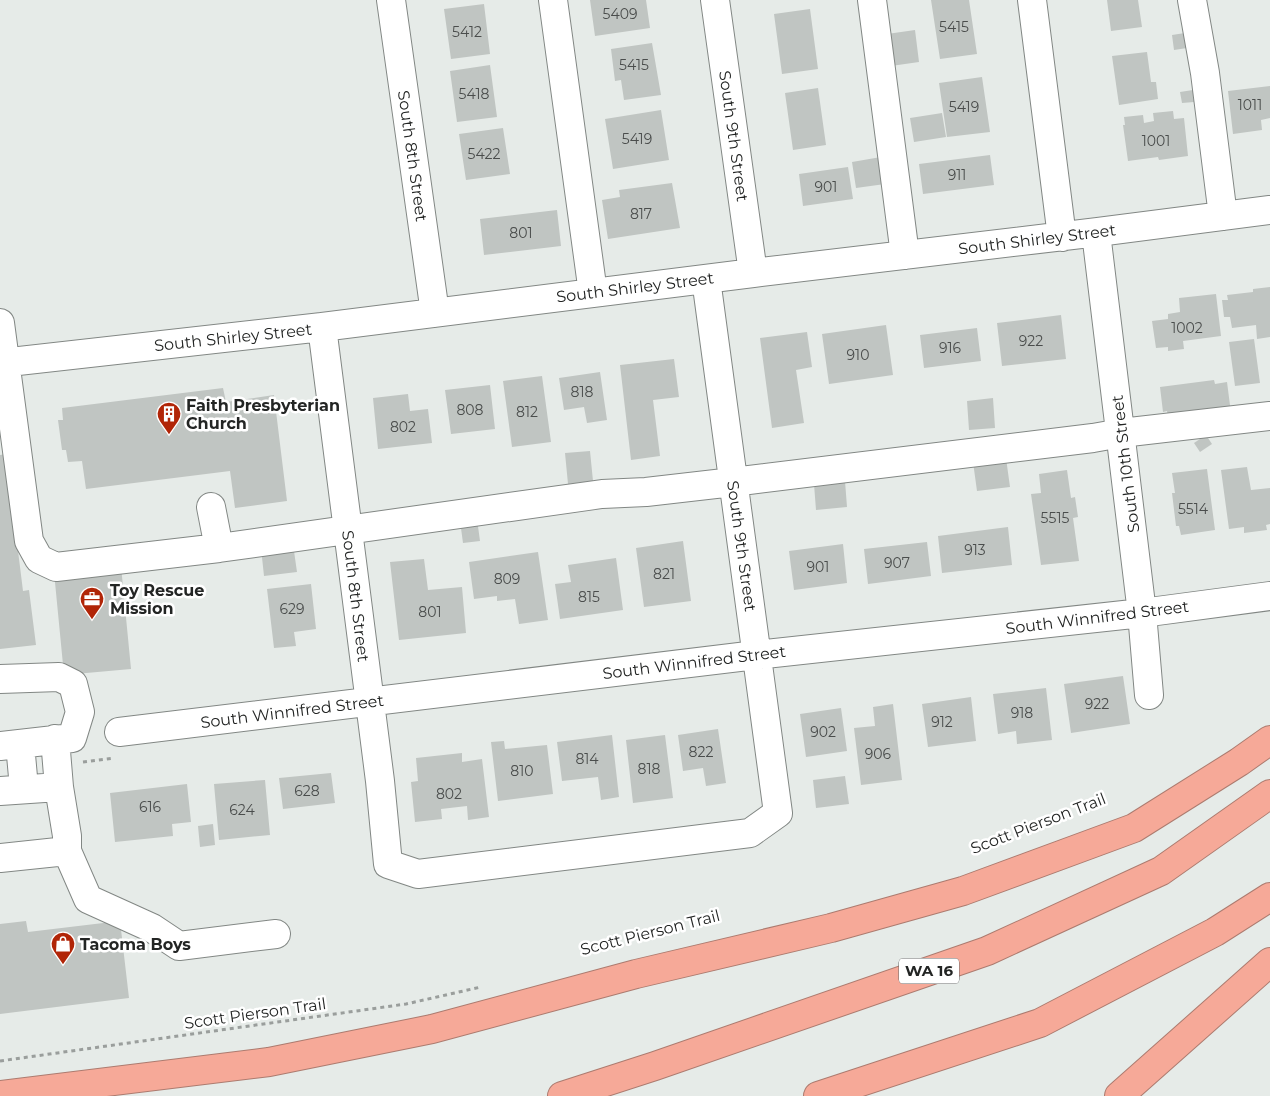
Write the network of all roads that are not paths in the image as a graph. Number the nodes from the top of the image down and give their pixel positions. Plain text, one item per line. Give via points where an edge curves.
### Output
1 (391, 0) edge
2 (553, 0) edge
3 (715, 0) edge
4 (872, 0) edge
5 (1032, 0) edge
6 (1192, 0) edge
7 (1270, 210) edge
8 (1224, 216) junction
9 (1096, 233) junction
10 (1062, 236) junction
11 (905, 255) junction
12 (752, 273) junction
13 (706, 279) junction
14 (592, 293) junction
15 (434, 313) junction
16 (0, 322) edge
17 (322, 327) junction
18 (3, 363) edge
19 (1270, 416) edge
20 (1121, 433) junction
21 (733, 482) junction
22 (211, 507) dead end
23 (348, 529) junction
24 (219, 548) junction
25 (1270, 596) edge
26 (1142, 613) junction
27 (756, 655) junction
28 (0, 679) edge
29 (1149, 695) dead end
30 (370, 701) junction
31 (118, 732) road end
32 (64, 739) junction
33 (1270, 740) edge
34 (10, 745) edge
35 (60, 787) junction
36 (12, 790) edge
37 (1270, 794) edge
38 (67, 851) junction
39 (0, 858) edge
40 (388, 864) joint
41 (1270, 897) edge
42 (276, 934) dead end
43 (1270, 962) edge
44 (0, 1095) edge
45 (562, 1096) edge
46 (818, 1096) edge
47 (1119, 1096) edge

1 - 15 street, South 8th Street
2 - 14 street
3 - 12 street, South 9th Street
4 - 11 street
5 - 10 street
6 - 8 street
7 - 8 street, South Shirley Street
8 - 9 street, South Shirley Street
9 - 10 street, South Shirley Street
9 - 20 street, South 10th Street
10 - 11 street, South Shirley Street
11 - 12 street, South Shirley Street
12 - 13 street, South Shirley Street
13 - 14 street, South Shirley Street
13 - 21 street, South 9th Street
14 - 15 street, South Shirley Street
15 - 17 street, South Shirley Street
16 - 18 street
17 - 18 street, South Shirley Street
17 - 23 street, South 8th Street
18 - 24 street via 29,541 38,559 56,567
19 - 20 street
20 - 21 street
20 - 26 street, South 10th Street
21 - 23 street via 602,494
21 - 27 street, South 9th Street
22 - 24 street
23 - 24 street
23 - 30 street, South 8th Street
25 - 26 street, South Winnifred Street
26 - 27 street, South Winnifred Street
26 - 29 street, South 10th Street
27 - 30 street, South Winnifred Street
27 - 40 street, South 9th Street via 778,813 750,833 418,874
28 - 32 street via 59,677 73,684 80,712
30 - 31 street, South Winnifred Street
30 - 40 street, South 8th Street
32 - 34 street
32 - 35 street
33 - 44 highway via 1134,828 964,891 832,928 636,974 432,1029 269,1062
34 - 36 street
35 - 36 street
35 - 38 street
37 - 45 highway, WA 16 via 1162,871 987,951
38 - 39 street
38 - 42 street via 88,899 152,928 179,946
41 - 46 highway via 1215,932 1040,1023
43 - 47 highway

